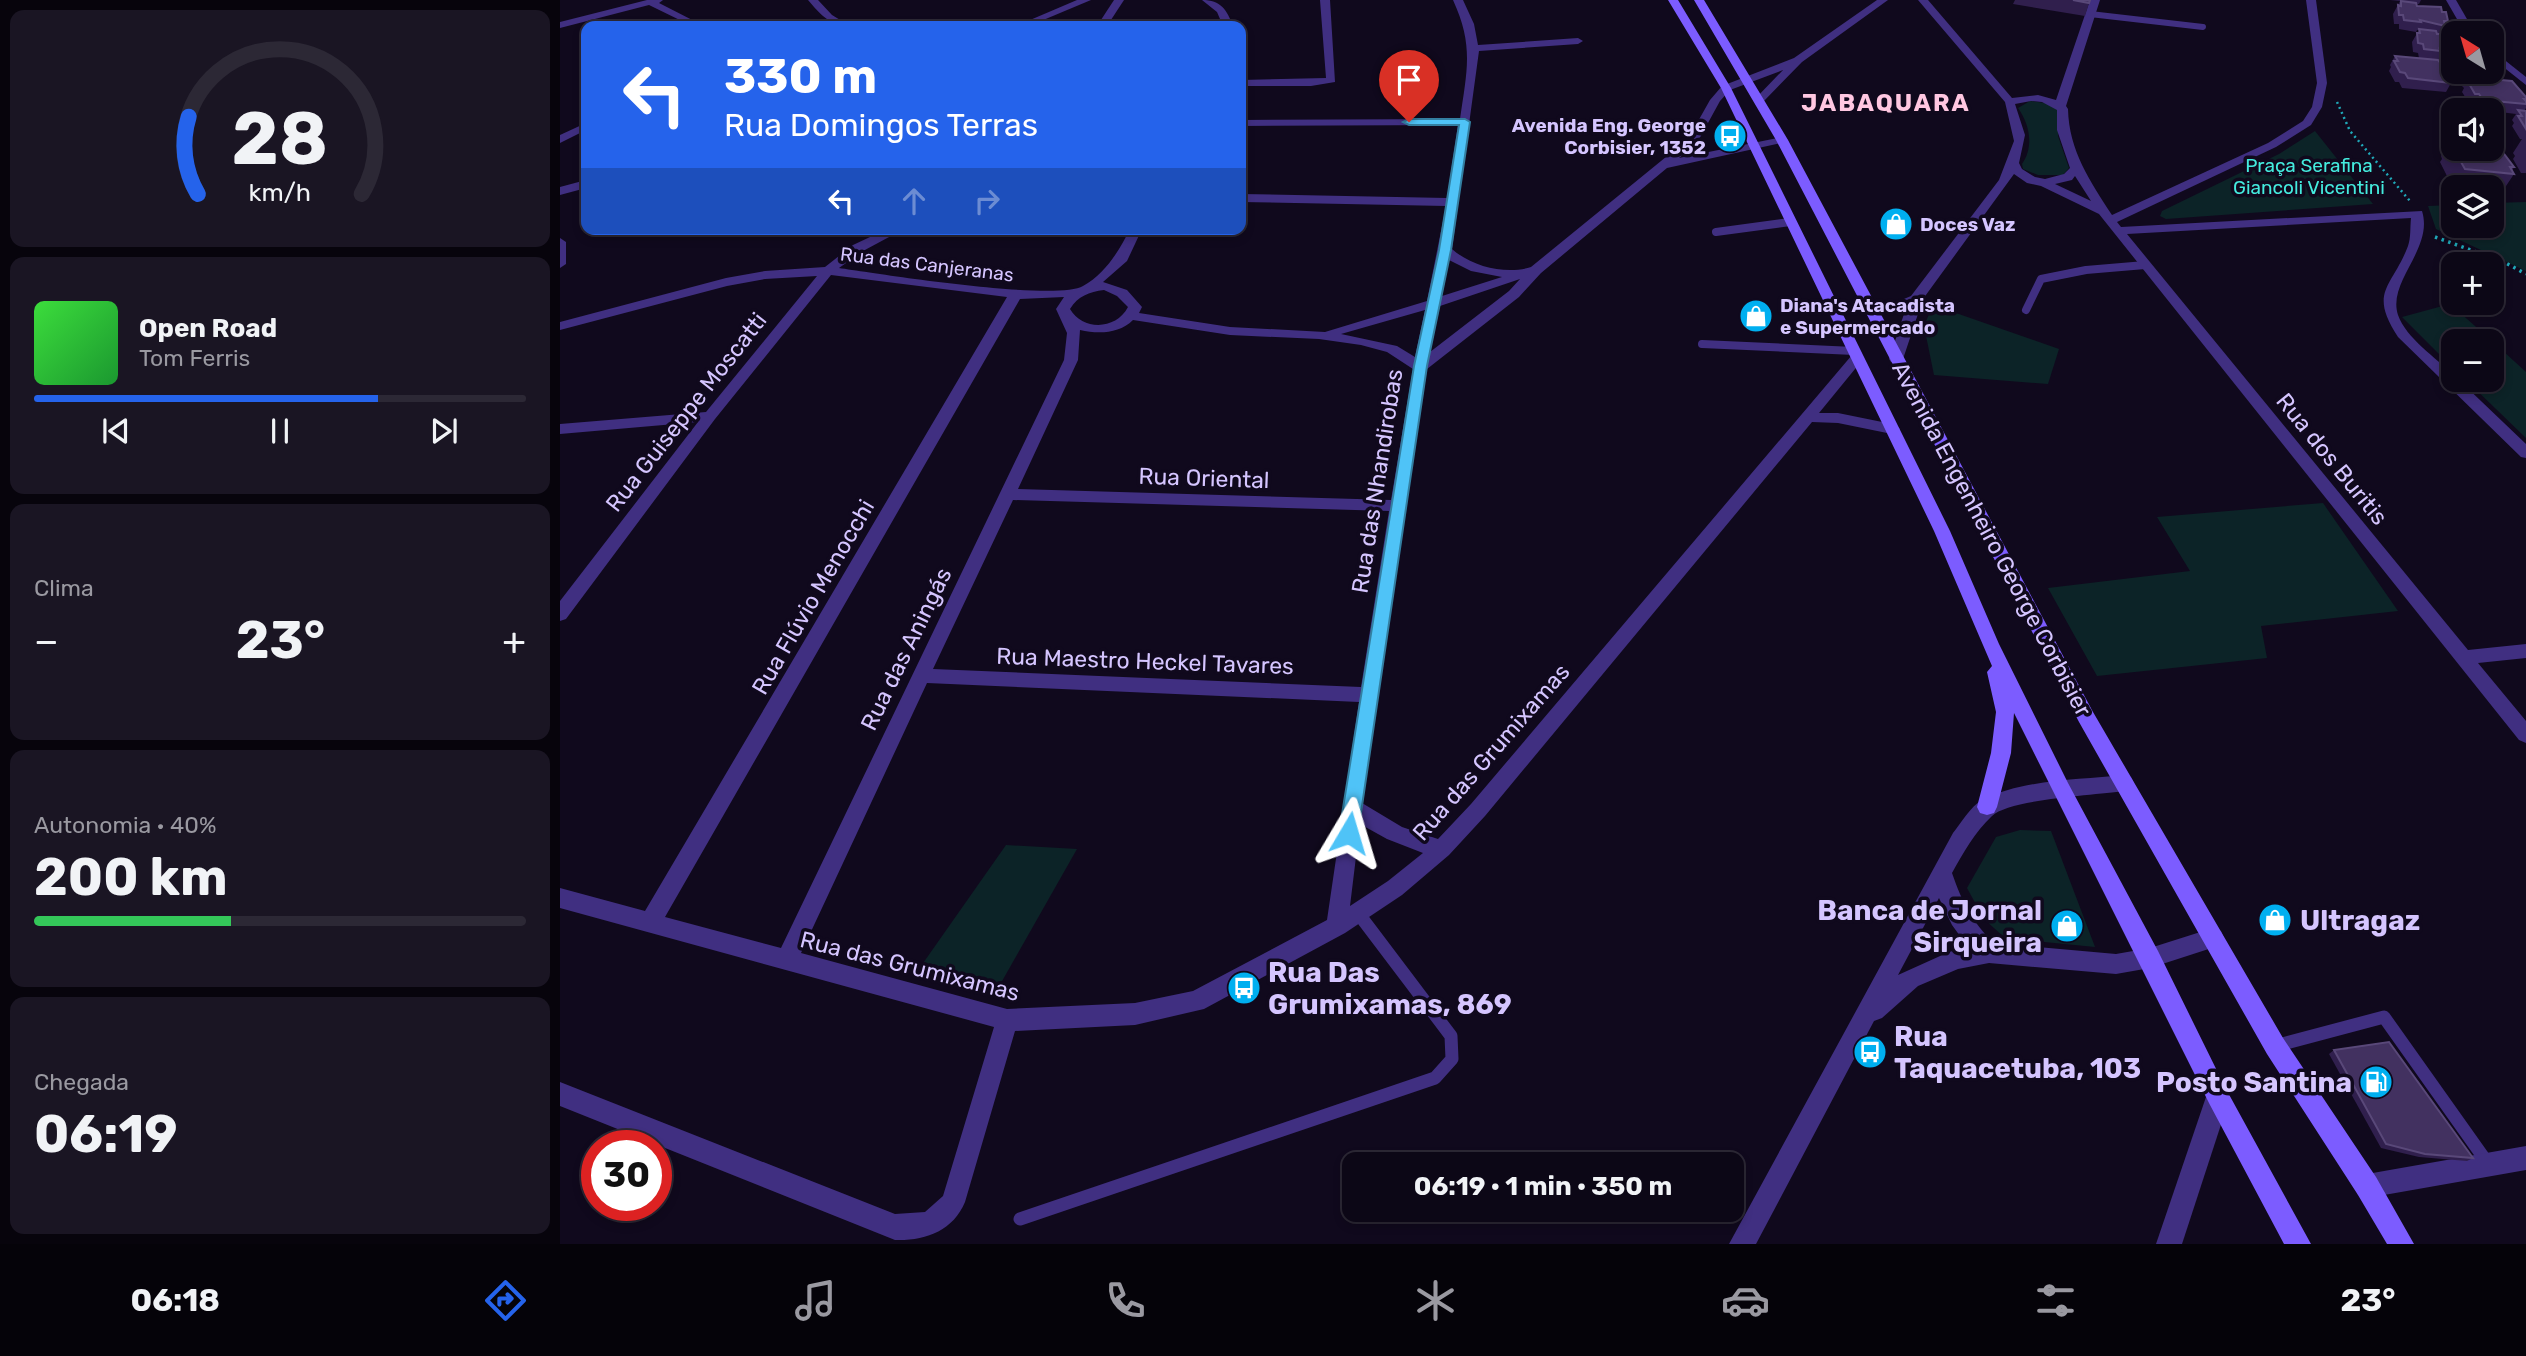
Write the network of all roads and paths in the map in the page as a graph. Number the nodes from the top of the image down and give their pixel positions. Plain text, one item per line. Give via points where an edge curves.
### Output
1 (628, 0) edge
2 (813, 0) edge
3 (1086, 0) edge
4 (1118, 0) edge
5 (1207, 0) edge
6 (1325, 0) edge
7 (1458, 0) edge
8 (1673, 0) edge
9 (1699, 0) edge
10 (1883, 0) edge
11 (1910, 0) edge
12 (1923, 0) edge
13 (2095, 0) edge
14 (2311, 0) edge
15 (2463, 0) edge
16 (654, 1) edge
17 (2453, 5) edge
18 (2469, 11) junction
19 (2090, 14) junction
20 (605, 15) junction
21 (1937, 18) junction
22 (690, 21) edge
23 (837, 21) edge
24 (1034, 21) edge
25 (1105, 21) edge
26 (1226, 21) edge
27 (2463, 21) edge
28 (2475, 21) edge
29 (560, 25) edge
30 (2203, 27) dead end
31 (1578, 41) dead end
32 (1474, 48) junction
33 (1798, 60) junction
34 (2504, 63) edge
35 (1747, 79) junction
36 (2526, 82) edge
37 (1246, 83) edge
38 (2322, 83) junction
39 (1726, 88) junction
40 (1759, 100) junction
41 (2015, 100) junction
42 (2060, 106) junction
43 (1465, 122) junction
44 (1246, 123) edge
45 (581, 129) edge
46 (560, 140) edge
47 (1782, 140) junction
48 (1693, 141) junction
49 (1753, 148) junction
50 (1711, 154) junction
51 (2013, 163) junction
52 (1660, 168) junction
53 (2076, 168) junction
54 (560, 181) edge
55 (2041, 183) junction
56 (581, 185) edge
57 (581, 186) edge
58 (560, 191) edge
59 (1246, 198) edge
60 (1453, 202) junction
61 (1989, 203) junction
62 (2418, 214) junction
63 (2110, 221) junction
64 (1790, 222) junction
65 (2417, 231) junction
66 (1716, 232) dead end
67 (866, 235) edge
68 (885, 235) edge
69 (1134, 235) edge
70 (560, 242) edge
71 (858, 248) junction
72 (1445, 250) junction
73 (560, 264) edge
74 (2145, 265) junction
75 (1125, 270) junction
76 (1536, 270) junction
77 (828, 271) junction
78 (1518, 274) junction
79 (2526, 274) edge
80 (1082, 291) junction
81 (1018, 295) junction
82 (1130, 298) junction
83 (1916, 299) junction
84 (1435, 302) junction
85 (1869, 306) junction
86 (1063, 309) junction
87 (2025, 310) dead end
88 (1132, 316) junction
89 (1071, 322) junction
90 (560, 326) edge
91 (1113, 327) junction
92 (1319, 335) junction
93 (1702, 344) dead end
94 (1856, 355) junction
95 (1896, 359) junction
96 (1071, 360) junction
97 (1420, 366) junction
98 (710, 416) junction
99 (1810, 417) junction
100 (560, 429) edge
101 (1892, 429) junction
102 (2526, 453) edge
103 (1008, 494) junction
104 (1398, 506) junction
105 (579, 587) junction
106 (560, 589) edge
107 (560, 614) edge
108 (1990, 644) junction
109 (2526, 651) edge
110 (2463, 658) junction
111 (919, 676) junction
112 (1369, 695) junction
113 (2526, 735) edge
114 (2124, 783) junction
115 (2062, 789) junction
116 (1352, 807) junction
117 (1987, 807) junction
118 (1442, 849) junction
119 (1942, 876) junction
120 (560, 898) edge
121 (1358, 912) junction
122 (650, 923) junction
123 (1337, 926) junction
124 (2213, 938) junction
125 (1989, 953) junction
126 (2150, 958) junction
127 (786, 961) junction
128 (1866, 1017) junction
129 (1007, 1020) junction
130 (2275, 1046) junction
131 (560, 1094) edge
132 (2218, 1097) junction
133 (2526, 1158) edge
134 (2489, 1165) junction
135 (2367, 1186) junction
136 (1020, 1219) dead end
137 (1742, 1244) edge
138 (2169, 1244) edge
139 (2298, 1244) edge
140 (2401, 1244) edge

1 - 20 street
2 - 23 street
3 - 24 street
4 - 25 street
5 - 26 street via 1221,9
6 - 37 street via 1331,79
7 - 32 street, Rua das Nhandirobas
8 - 39 main road, Avenida Engenheiro George Corbisier
9 - 35 main road, Avenida Engenheiro George Corbisier
10 - 33 street
11 - 21 street
12 - 21 street
13 - 19 street
14 - 38 street
15 - 18 street
16 - 20 street
16 - 22 street
17 - 18 street
17 - 27 street
18 - 28 street
19 - 30 lane
19 - 42 street
20 - 29 street
21 - 41 street
31 - 32 street
32 - 43 street, Rua das Nhandirobas
33 - 35 street
33 - 40 street
34 - 36 street
35 - 39 street
35 - 40 main road, Avenida Engenheiro George Corbisier
38 - 62 path via 2335,96 2350,131
38 - 63 street via 2317,107 2290,136
39 - 48 street
39 - 49 main road, Avenida Engenheiro George Corbisier
40 - 47 main road, Avenida Engenheiro George Corbisier
41 - 42 street via 2041,98
41 - 51 street via 2010,109 2020,148
42 - 53 street, Rua dos Buritis
43 - 44 street
43 - 60 street, Rua das Nhandirobas
45 - 46 street
47 - 49 street
47 - 85 main road, Avenida Engenheiro George Corbisier
48 - 50 street
48 - 52 street
49 - 50 street
49 - 64 main road, Avenida Engenheiro George Corbisier
50 - 52 street
51 - 55 street, Rua dos Buritis via 2021,175
51 - 61 street
52 - 76 street
53 - 55 street via 2068,177
53 - 63 street, Rua dos Buritis
54 - 56 street
55 - 61 street
55 - 63 street, Rua dos Buritis
57 - 58 street
59 - 60 street
60 - 72 street, Rua das Nhandirobas
61 - 83 street
62 - 63 street
62 - 65 street
63 - 74 street, Rua dos Buritis
64 - 66 lane
64 - 94 main road, Avenida Engenheiro George Corbisier
65 - 79 path
65 - 102 street via 2389,296 2391,315 2403,334
67 - 71 street
68 - 71 street
69 - 75 street
70 - 73 street
71 - 77 street, Rua Guiseppe Moscatti
72 - 78 street via 1463,264
72 - 84 street, Rua das Nhandirobas
74 - 87 lane via 2040,279
74 - 110 street, Rua dos Buritis
75 - 80 street
75 - 82 street
76 - 78 street
76 - 97 street via 1514,294
77 - 81 street, Rua das Canjeranas
77 - 90 street, Rua das Canjeranas via 726,282
77 - 98 street, Rua Guiseppe Moscatti
78 - 84 street
80 - 81 street, Rua das Canjeranas
80 - 82 street via 1104,286
80 - 86 street
81 - 86 street, Rua das Canjeranas
81 - 122 street, Rua Flúvio Menocchi
82 - 88 street via 1135,307
83 - 85 street via 1894,308
83 - 95 street
84 - 92 street
84 - 97 street, Rua das Nhandirobas
85 - 95 main road, Avenida Engenheiro George Corbisier
86 - 89 street
88 - 91 street
88 - 92 street via 1230,331
89 - 91 street via 1097,330
89 - 96 street, Rua das Aningás
91 - 96 street, Rua das Aningás
92 - 97 street via 1377,344
93 - 94 lane
94 - 99 street, Rua das Grumixamas
94 - 101 main road, Avenida Engenheiro George Corbisier
95 - 114 main road, Avenida Engenheiro George Corbisier
96 - 103 street, Rua das Aningás
97 - 104 street, Rua das Nhandirobas
98 - 100 street
98 - 105 street, Rua Guiseppe Moscatti
99 - 101 street
99 - 118 street, Rua das Grumixamas
101 - 108 main road, Avenida Engenheiro George Corbisier
103 - 104 street, Rua Oriental
103 - 111 street, Rua das Aningás
104 - 112 street, Rua das Nhandirobas
105 - 106 street
105 - 107 street, Rua Guiseppe Moscatti
108 - 115 main road, Avenida Engenheiro George Corbisier
108 - 117 main road via 2005,712 2001,753
109 - 110 street
110 - 113 street, Rua dos Buritis
111 - 112 street, Rua Maestro Heckel Tavares
111 - 127 street, Rua das Aningás
112 - 116 street, Rua das Nhandirobas
114 - 115 street
114 - 124 main road, Avenida Engenheiro George Corbisier
115 - 117 street
115 - 126 main road, Avenida Engenheiro George Corbisier
116 - 118 street via 1391,833
116 - 123 street, Rua das Nhandirobas
117 - 119 street via 1960,839
118 - 121 street, Rua das Grumixamas
119 - 125 street via 1957,916
119 - 128 street
120 - 122 street, Rua das Grumixamas
121 - 123 street, Rua das Grumixamas
121 - 136 lane via 1451,1036 1452,1059 1435,1078
122 - 127 street, Rua das Grumixamas
123 - 129 street, Rua das Grumixamas via 1196,1001 1135,1014
124 - 126 street
124 - 130 main road, Avenida Engenheiro George Corbisier
125 - 126 street via 2116,964
125 - 128 street via 1957,959 1909,979
126 - 132 main road, Avenida Engenheiro George Corbisier
127 - 129 street, Rua das Grumixamas
128 - 137 street
129 - 131 street via 953,1202 936,1221 918,1227 895,1227
130 - 134 lane via 2384,1017
130 - 135 main road, Avenida Engenheiro George Corbisier
132 - 138 street
132 - 139 main road, Avenida Engenheiro George Corbisier
133 - 134 street
134 - 135 street
135 - 140 main road, Avenida Engenheiro George Corbisier

